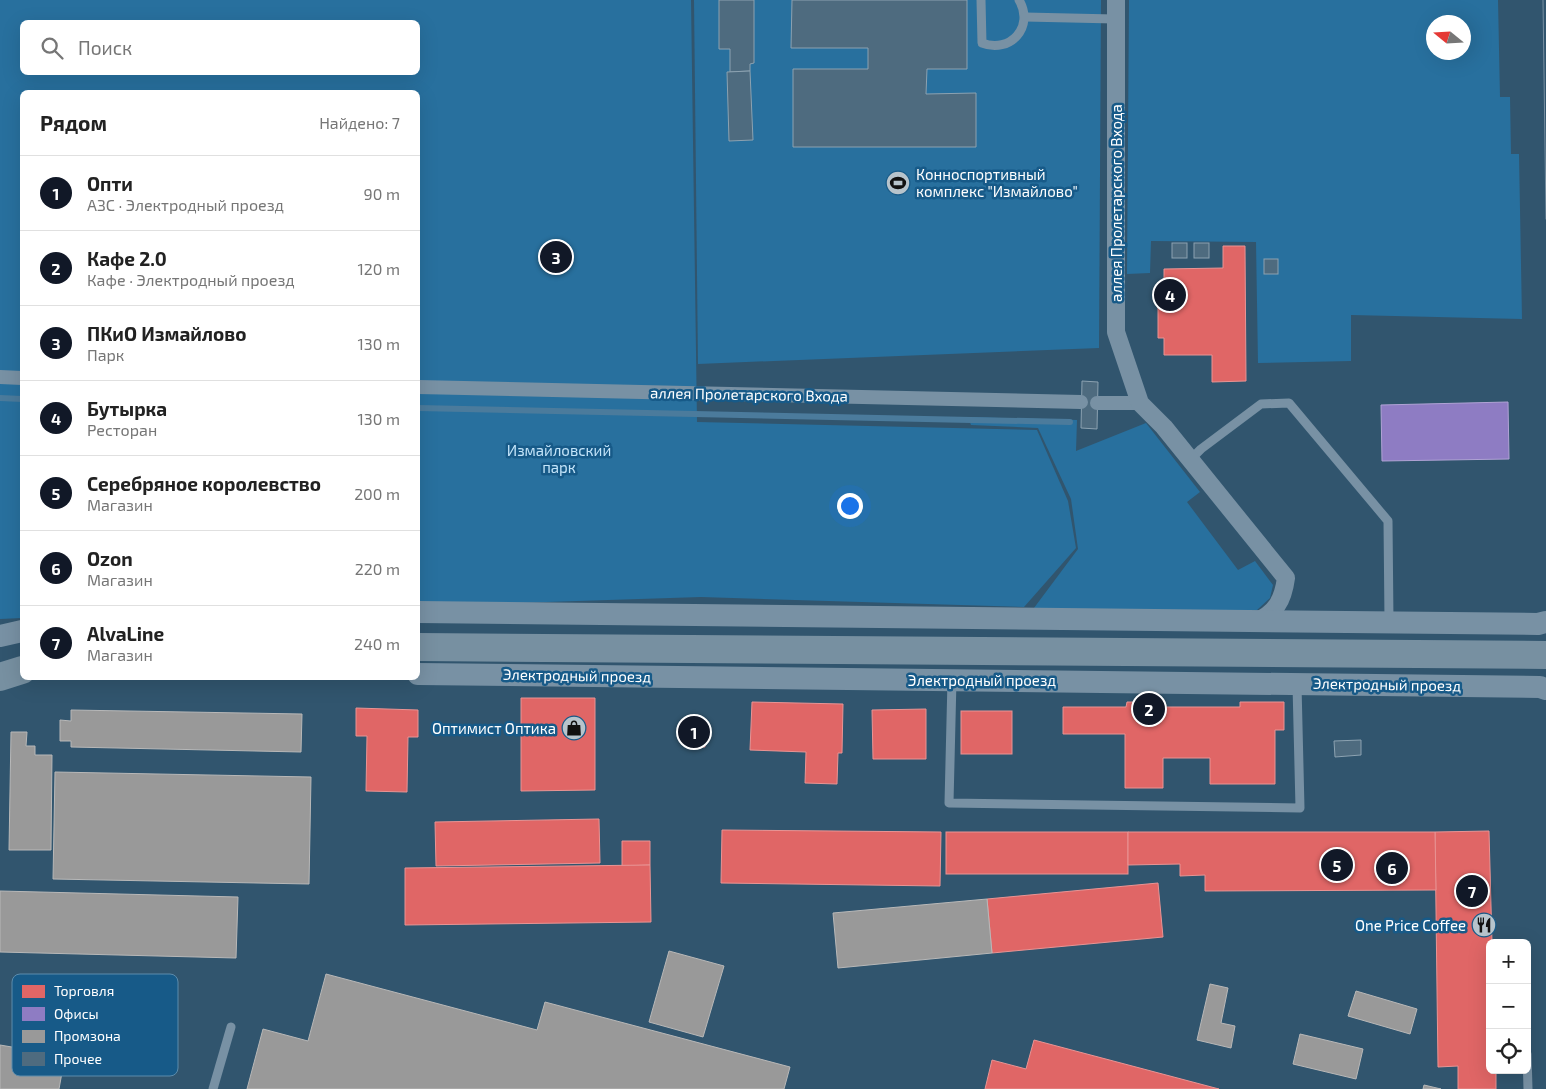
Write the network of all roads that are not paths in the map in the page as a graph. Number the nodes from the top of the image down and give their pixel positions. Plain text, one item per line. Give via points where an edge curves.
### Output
1 (981, 0) edge
2 (1020, 0) edge
3 (1116, 0) edge
4 (1025, 18) junction
5 (1115, 19) junction
6 (0, 377) edge
7 (20, 378) edge
8 (420, 386) edge
9 (1081, 402) dead end
10 (1140, 402) junction
11 (1097, 403) dead end
12 (1190, 460) junction
13 (420, 612) edge
14 (560, 612) junction
15 (925, 619) junction
16 (1254, 622) junction
17 (1389, 622) junction
18 (1546, 622) edge
19 (20, 632) edge
20 (0, 636) edge
21 (420, 648) edge
22 (1546, 655) edge
23 (20, 671) edge
24 (0, 672) edge
25 (20, 672) edge
26 (420, 674) edge
27 (564, 674) junction
28 (0, 677) edge
29 (952, 679) junction
30 (924, 680) junction
31 (1297, 682) junction
32 (1546, 689) edge
33 (231, 1027) dead end
34 (1528, 1074) edge
35 (213, 1089) edge
36 (1528, 1089) edge

1 - 4 lane via 982,43 999,46 1009,43 1019,35
2 - 4 lane
3 - 5 street, аллея Пролетарского Входа
4 - 5 lane
5 - 10 street, аллея Пролетарского Входа via 1116,332
6 - 7 street
8 - 9 street, аллея Пролетарского Входа
10 - 11 street
10 - 12 street, аллея Пролетарского Входа
12 - 16 street, аллея Пролетарского Входа via 1286,578 1284,595 1276,608
12 - 17 lane via 1261,404 1289,403 1388,521
13 - 14 street
14 - 15 street
14 - 27 street via 583,621 589,631 586,654 579,665
15 - 16 street
15 - 30 street via 910,625 902,635 899,649 907,667
16 - 17 street
17 - 18 street
19 - 20 street
21 - 22 main road
23 - 24 street
25 - 28 main road
26 - 27 street, Электродный проезд
27 - 30 street, Электродный проезд
29 - 30 street, Электродный проезд
29 - 31 street, Электродный проезд
29 - 31 lane via 949,803 1300,808
31 - 32 street, Электродный проезд
33 - 35 lane
34 - 36 lane

